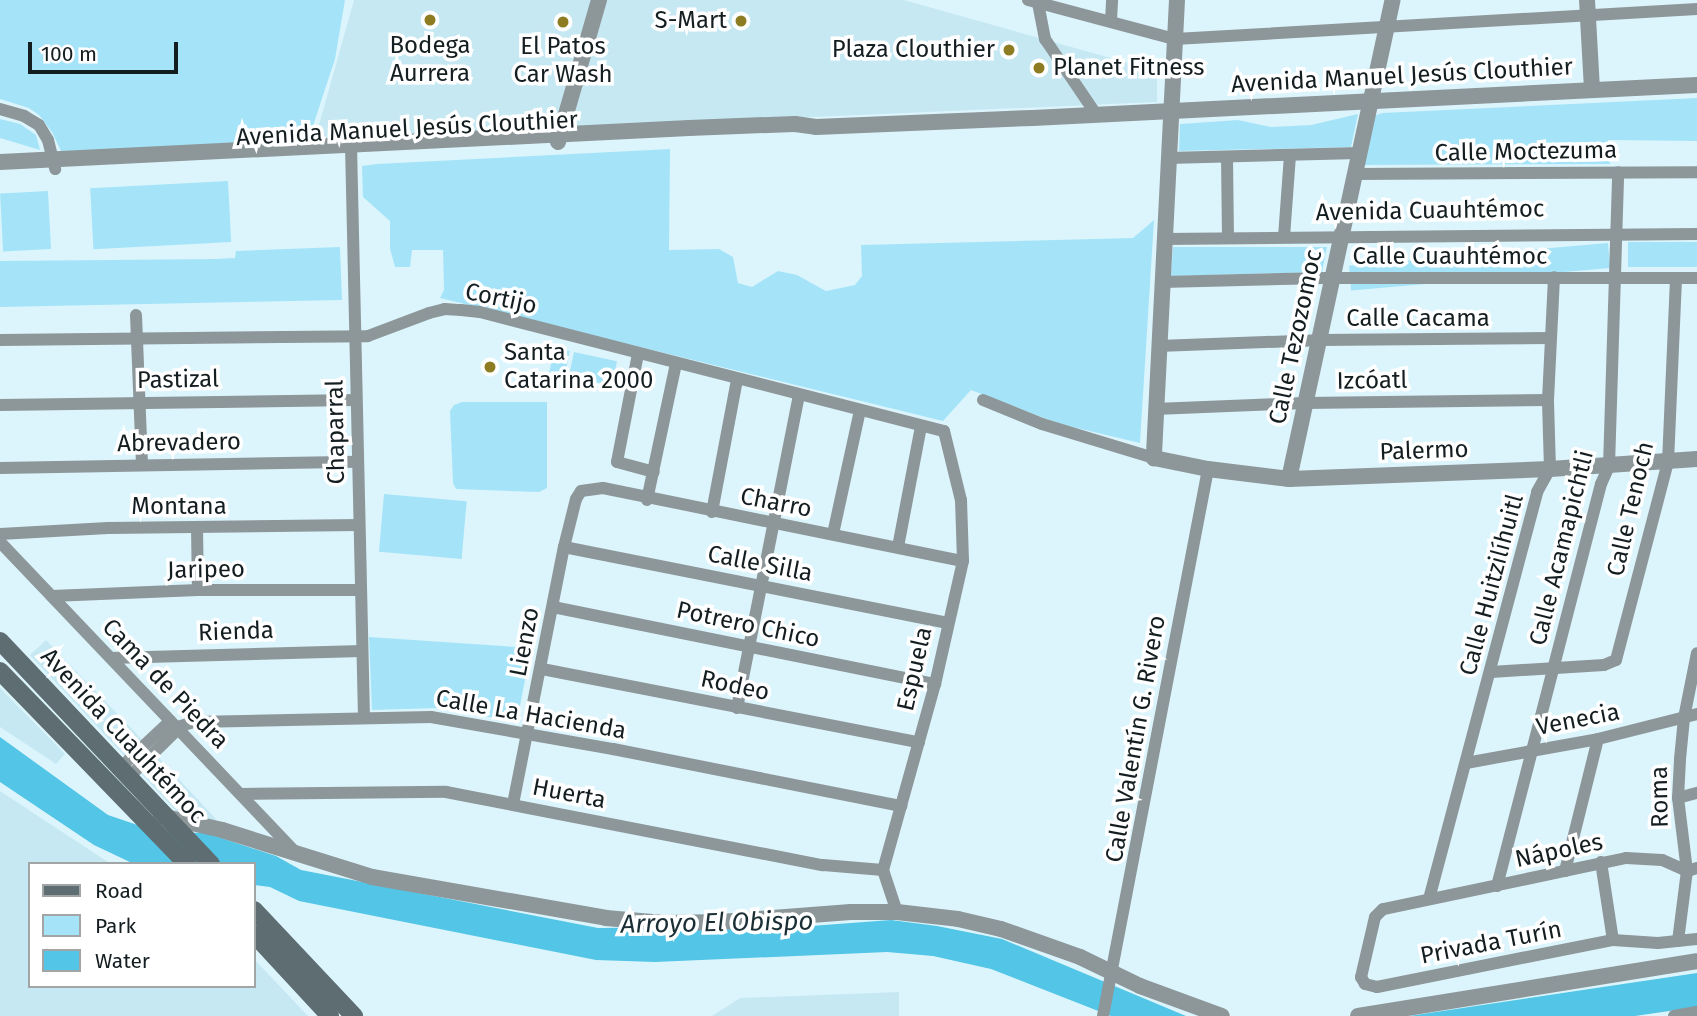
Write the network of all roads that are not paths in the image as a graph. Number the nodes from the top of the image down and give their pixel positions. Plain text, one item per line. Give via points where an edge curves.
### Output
1 (599, 0) edge
2 (1112, 0) edge
3 (1177, 0) edge
4 (1392, 0) edge
5 (1041, 2) edge
6 (1588, 7) edge
7 (1697, 9) edge
8 (1111, 21) junction
9 (1386, 28) junction
10 (1175, 39) junction
11 (1697, 85) edge
12 (1592, 89) junction
13 (1371, 100) junction
14 (0, 109) edge
15 (1171, 110) junction
16 (1096, 114) junction
17 (559, 139) junction
18 (351, 150) junction
19 (1359, 153) junction
20 (1290, 155) junction
21 (1227, 157) junction
22 (1168, 158) junction
23 (0, 162) edge
24 (55, 164) junction
25 (0, 172) edge
26 (1618, 172) junction
27 (1697, 172) edge
28 (1354, 174) junction
29 (1615, 233) junction
30 (1697, 234) edge
31 (1284, 236) junction
32 (1340, 237) junction
33 (1228, 238) junction
34 (1163, 239) junction
35 (1554, 277) junction
36 (1614, 277) junction
37 (1331, 278) junction
38 (1676, 278) junction
39 (1697, 278) edge
40 (1162, 282) junction
41 (136, 315) dead end
42 (355, 337) junction
43 (138, 338) junction
44 (1551, 338) junction
45 (1318, 340) junction
46 (0, 341) edge
47 (1158, 346) junction
48 (638, 354) junction
49 (676, 363) junction
50 (737, 380) junction
51 (799, 395) junction
52 (356, 400) junction
53 (983, 400) dead end
54 (1548, 400) junction
55 (139, 402) junction
56 (1304, 403) junction
57 (0, 405) edge
58 (860, 410) junction
59 (1155, 410) junction
60 (921, 426) junction
61 (944, 431) joint
62 (1154, 458) junction
63 (1697, 459) edge
64 (358, 462) junction
65 (1668, 462) junction
66 (142, 465) junction
67 (1609, 466) junction
68 (0, 468) edge
69 (1208, 469) junction
70 (1550, 469) junction
71 (654, 472) junction
72 (1289, 479) junction
73 (581, 491) joint
74 (648, 500) junction
75 (712, 512) junction
76 (773, 524) junction
77 (359, 525) junction
78 (197, 528) junction
79 (0, 534) edge
80 (833, 534) junction
81 (0, 542) edge
82 (564, 547) junction
83 (898, 547) junction
84 (963, 561) junction
85 (760, 585) junction
86 (198, 590) junction
87 (361, 590) junction
88 (52, 596) junction
89 (553, 607) junction
90 (947, 624) junction
91 (0, 641) edge
92 (748, 646) junction
93 (362, 651) junction
94 (1697, 653) edge
95 (111, 658) junction
96 (542, 669) junction
97 (1554, 669) junction
98 (0, 671) edge
99 (1491, 672) junction
100 (935, 684) junction
101 (737, 709) junction
102 (1690, 716) edge
103 (364, 718) junction
104 (174, 726) junction
105 (527, 733) junction
106 (1598, 739) junction
107 (919, 742) junction
108 (1531, 750) junction
109 (1466, 763) junction
110 (125, 773) junction
111 (1697, 793) edge
112 (242, 794) junction
113 (1678, 797) junction
114 (513, 804) junction
115 (901, 806) junction
116 (144, 820) junction
117 (170, 820) junction
118 (285, 844) junction
119 (185, 862) edge
120 (209, 862) edge
121 (1601, 862) junction
122 (1692, 869) edge
123 (883, 870) junction
124 (1565, 871) junction
125 (1497, 886) junction
126 (1429, 899) junction
127 (256, 912) edge
128 (897, 912) junction
129 (256, 936) edge
130 (1697, 939) edge
131 (1613, 940) junction
132 (1678, 941) junction
133 (1697, 961) edge
134 (1112, 976) junction
135 (1377, 987) joint
136 (1697, 1012) edge
137 (330, 1016) edge
138 (354, 1016) edge
139 (1103, 1016) edge
140 (1222, 1016) edge
141 (1358, 1016) edge
142 (1674, 1016) edge

1 - 17 street
2 - 8 street
3 - 10 street
4 - 9 street, Calle Tezozomoc
5 - 8 street
5 - 16 street via 1045,39
6 - 7 street
6 - 9 street
6 - 12 street
8 - 10 street
9 - 10 street
9 - 13 street, Calle Tezozomoc
10 - 15 street
11 - 12 street, Avenida Manuel Jesús Clouthier
12 - 13 street, Avenida Manuel Jesús Clouthier
13 - 15 street, Avenida Manuel Jesús Clouthier
13 - 19 street, Calle Tezozomoc
14 - 24 street via 39,125
15 - 16 street, Avenida Manuel Jesús Clouthier
15 - 22 street
16 - 17 street, Avenida Manuel Jesús Clouthier
17 - 18 street, Avenida Manuel Jesús Clouthier
18 - 24 street, Avenida Manuel Jesús Clouthier
18 - 42 street, Chaparral
19 - 20 street
19 - 28 street, Calle Tezozomoc
20 - 21 street
20 - 31 street
21 - 22 street
21 - 33 street
22 - 34 street
23 - 24 street, Avenida Manuel Jesús Clouthier
24 - 25 street, Avenida Manuel Jesús Clouthier
26 - 27 street, Calle Moctezuma
26 - 28 street, Calle Moctezuma
26 - 29 street, Calle Acamapichtli
28 - 32 street, Calle Tezozomoc
29 - 30 street, Avenida Cuauhtémoc
29 - 32 street, Avenida Cuauhtémoc
29 - 36 street, Calle Acamapichtli
31 - 32 street, Avenida Cuauhtémoc
31 - 33 street, Avenida Cuauhtémoc
32 - 37 street, Calle Tezozomoc
33 - 34 street, Avenida Cuauhtémoc
34 - 40 street
35 - 36 street, Calle Cuauhtémoc
35 - 37 street, Calle Cuauhtémoc
35 - 44 street, Calle Huitzilíhuitl
36 - 38 street, Calle Cuauhtémoc
36 - 67 street, Calle Acamapichtli
37 - 40 street, Calle Cuauhtémoc
37 - 45 street, Calle Tezozomoc
38 - 39 street, Calle Cuauhtémoc
38 - 65 street, Calle Tenoch
40 - 47 street
41 - 43 street
42 - 43 street, Cortijo
42 - 48 street, Cortijo via 382,333 445,309 480,312
42 - 52 street, Chaparral
43 - 46 street, Cortijo
43 - 55 street
44 - 45 street, Calle Cacama
44 - 54 street, Calle Huitzilíhuitl
45 - 47 street, Calle Cacama
45 - 56 street, Calle Tezozomoc
47 - 59 street
48 - 49 street, Cortijo
48 - 71 street via 616,460 620,465
49 - 50 street, Cortijo
49 - 71 street
50 - 51 street, Cortijo
50 - 75 street
51 - 58 street, Cortijo
51 - 76 street
52 - 55 street, Pastizal
52 - 64 street, Chaparral
53 - 62 street via 1042,424
54 - 56 street, Izcóatl
54 - 70 street, Calle Huitzilíhuitl
55 - 57 street, Pastizal
55 - 66 street
56 - 59 street, Izcóatl
56 - 72 street, Calle Tezozomoc
58 - 60 street, Cortijo
58 - 80 street
59 - 62 street
60 - 61 street, Cortijo
60 - 83 street
61 - 84 street, Espuela via 961,500
62 - 69 street, Palermo
63 - 65 street, Palermo
64 - 66 street, Abrevadero
64 - 77 street, Chaparral
65 - 67 street, Palermo
65 - 97 street, Calle Tenoch via 1614,663
66 - 68 street, Abrevadero
67 - 70 street, Palermo
67 - 97 street, Calle Acamapichtli
69 - 72 street, Palermo
69 - 134 street, Calle Valentín G. Rivero
70 - 72 street, Palermo
70 - 99 street, Calle Huitzilíhuitl via 1537,492
71 - 74 street
73 - 74 street, Charro via 603,488
73 - 82 street, Lienzo
74 - 75 street, Charro
75 - 76 street, Charro
76 - 80 street, Charro
76 - 85 street
77 - 78 street, Montana
77 - 87 street, Chaparral
78 - 79 street, Montana
78 - 86 street
80 - 83 street, Charro
81 - 88 street, Cama de Piedra
82 - 85 street, Calle Silla
82 - 89 street, Lienzo
83 - 84 street, Charro
84 - 90 street, Espuela
85 - 90 street, Calle Silla
85 - 92 street
86 - 87 street, Jaripeo
86 - 88 street, Jaripeo
87 - 93 street, Chaparral
88 - 95 street, Cama de Piedra
89 - 92 street, Potrero Chico
89 - 96 street, Lienzo
90 - 100 street, Espuela
91 - 110 main road, Avenida Cuauhtémoc
92 - 100 street, Potrero Chico
92 - 101 street
93 - 95 street, Rienda
93 - 103 street, Chaparral
94 - 102 street, Roma
95 - 104 street, Cama de Piedra
96 - 101 street, Rodeo
96 - 105 street, Lienzo
97 - 99 street
97 - 108 street, Calle Acamapichtli
98 - 116 main road, Avenida Cuauhtémoc
99 - 109 street, Calle Huitzilíhuitl
100 - 107 street, Espuela
101 - 107 street, Rodeo
102 - 106 street, Venecia
102 - 113 street, Roma
103 - 104 street, Calle La Hacienda via 205,720
103 - 105 street, Calle La Hacienda via 431,717
104 - 110 street, Calle La Hacienda
104 - 112 street, Cama de Piedra
105 - 114 street, Lienzo
105 - 115 street, Calle La Hacienda
106 - 108 street, Venecia
106 - 124 street
107 - 115 street, Espuela
108 - 109 street, Venecia
108 - 125 street, Calle Acamapichtli
109 - 126 street, Calle Huitzilíhuitl
110 - 117 main road, Avenida Cuauhtémoc
111 - 113 street
112 - 114 street, Huerta via 406,790
112 - 118 street, Cama de Piedra
113 - 122 street, Roma
114 - 123 street, Huerta via 835,868
115 - 123 street, Espuela
116 - 117 street
116 - 119 main road, Avenida Cuauhtémoc
117 - 118 street
117 - 120 main road, Avenida Cuauhtémoc
118 - 128 street via 298,855 372,877 571,913 652,922 720,922
121 - 122 street, Nápoles via 1645,858
121 - 124 street, Nápoles
121 - 131 street
122 - 132 street, Roma
123 - 128 street
124 - 125 street, Nápoles
125 - 126 street, Nápoles
126 - 135 street, Nápoles via 1380,910 1375,917 1362,972 1365,984
127 - 138 main road
128 - 134 street via 1001,929 1080,957
129 - 137 main road
130 - 132 street, Privada Turín
131 - 132 street, Privada Turín
131 - 135 street, Privada Turín
133 - 141 street
134 - 139 street, Calle Valentín G. Rivero
134 - 140 street
136 - 142 street

